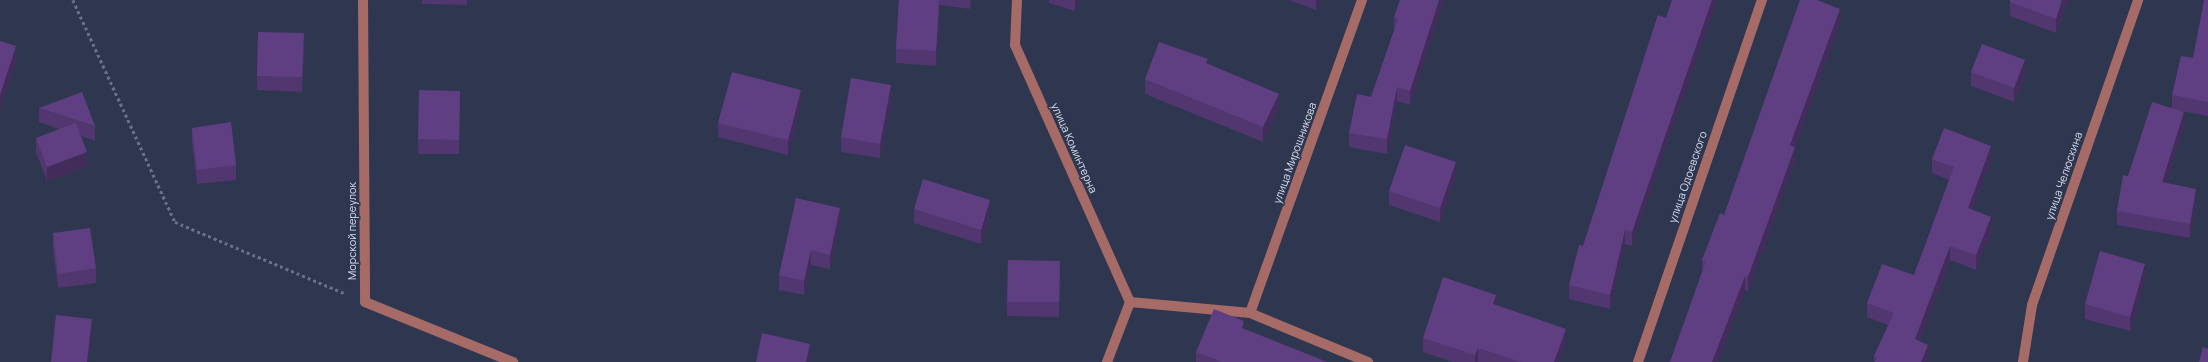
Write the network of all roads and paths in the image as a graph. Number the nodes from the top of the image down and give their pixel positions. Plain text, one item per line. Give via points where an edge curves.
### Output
1 (73, 0) edge
2 (363, 0) edge
3 (1017, 0) edge
4 (1362, 0) edge
5 (1762, 0) edge
6 (2138, 0) edge
7 (365, 302) junction
8 (1130, 302) junction
9 (1250, 313) junction
10 (513, 362) edge
11 (1107, 362) edge
12 (1368, 362) edge
13 (1638, 362) edge
14 (2023, 362) edge

1 - 7 path via 175,222
2 - 7 street, Морской переулок
3 - 8 street, улица Коминтерна via 1015,45
4 - 9 street, улица Мирошникова
5 - 13 street, улица Одоевского
6 - 14 street, улица Челюскина via 2032,305
7 - 10 street
8 - 9 street
8 - 11 street
9 - 12 street

